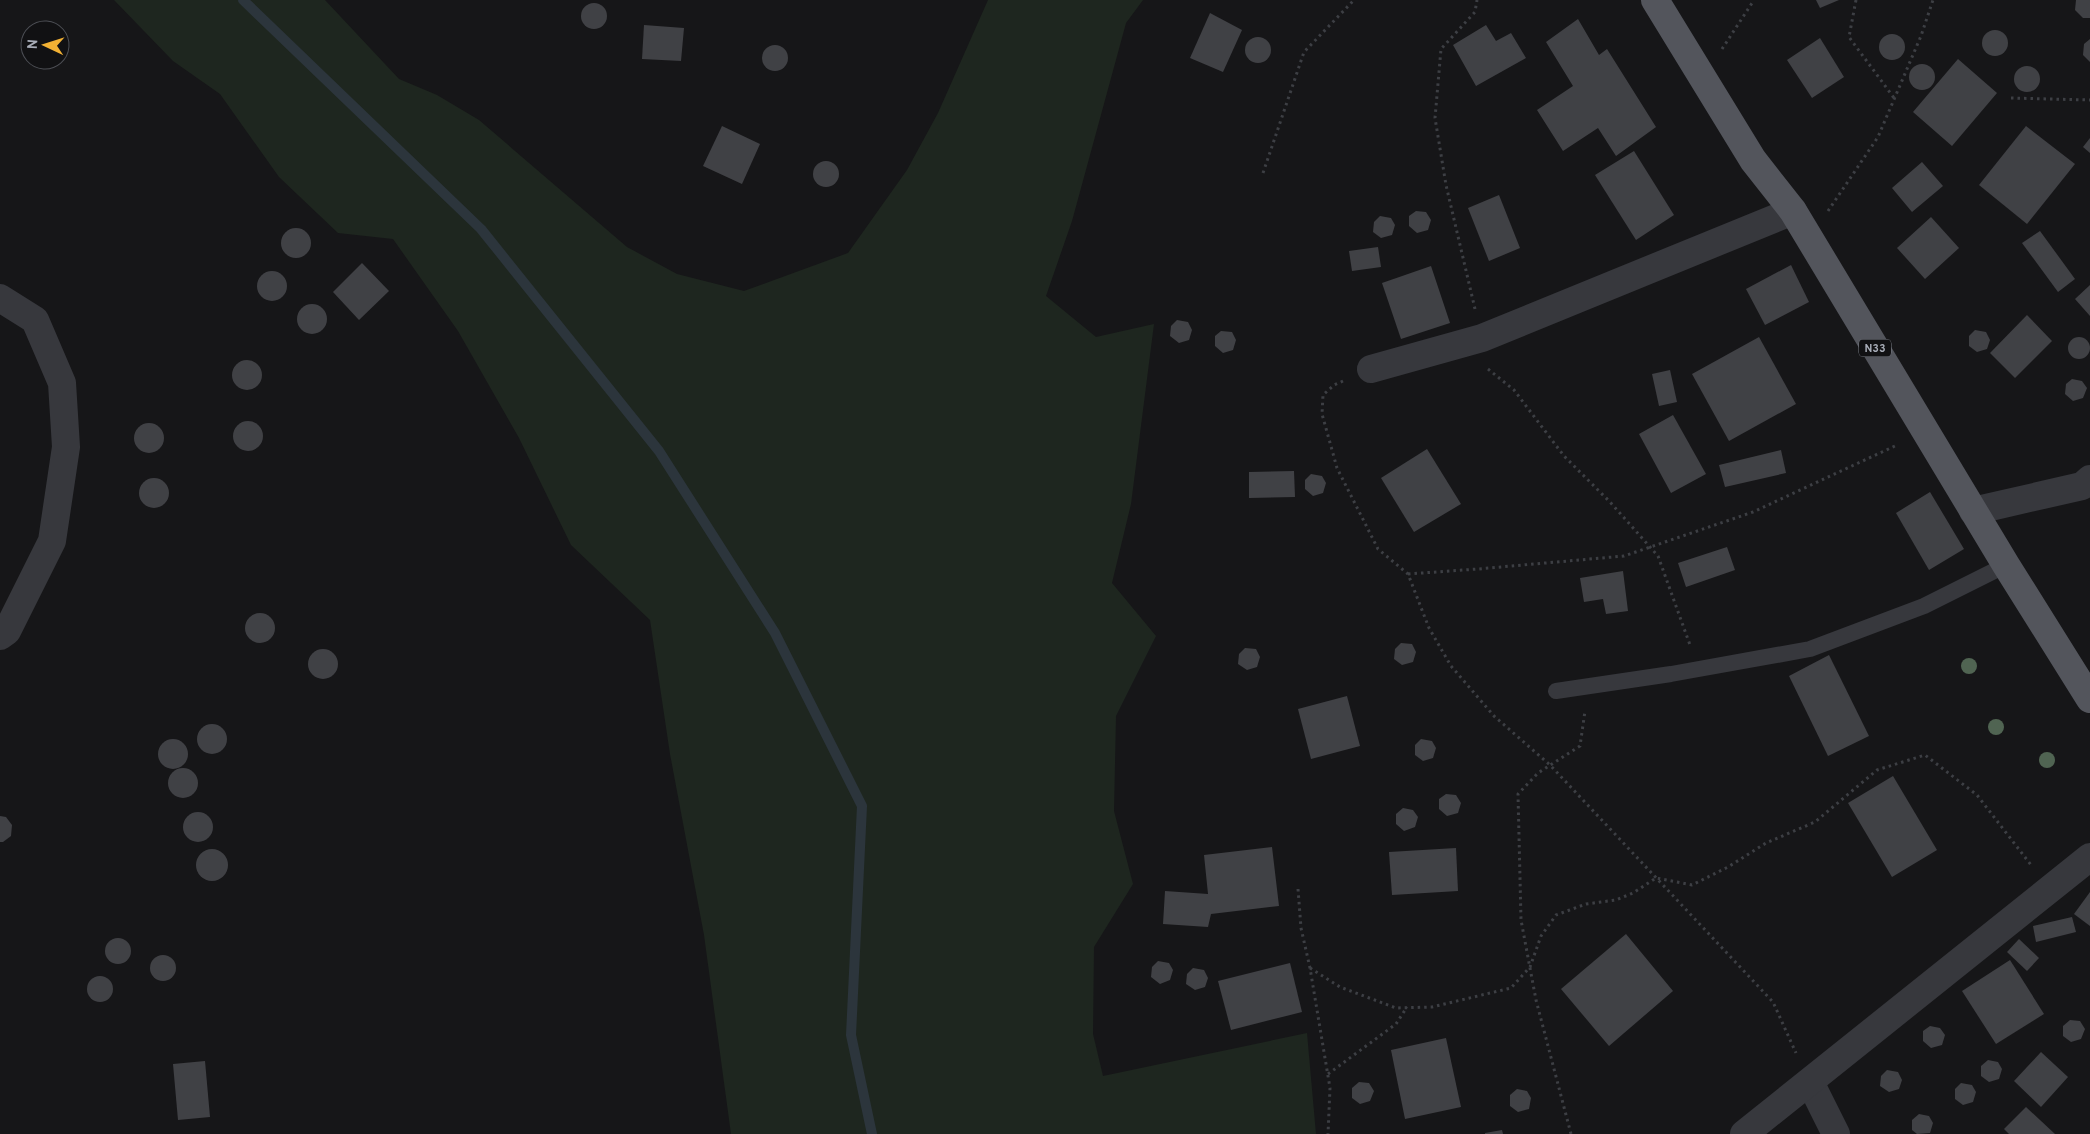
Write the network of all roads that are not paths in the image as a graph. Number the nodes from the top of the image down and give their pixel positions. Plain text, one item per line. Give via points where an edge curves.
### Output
1 (1655, 0) edge
2 (1792, 211) junction
3 (0, 298) edge
4 (1371, 369) road end
5 (2090, 479) edge
6 (1973, 511) junction
7 (2006, 565) junction
8 (0, 636) edge
9 (1556, 691) dead end
10 (2090, 699) edge
11 (2090, 857) edge
12 (1810, 1082) junction
13 (1744, 1134) edge
14 (1836, 1134) edge

1 - 2 main road, N33 via 1752,160
2 - 4 street via 1482,338
2 - 6 main road, N33
3 - 8 street via 35,320 62,383 66,447 52,541 7,631
5 - 6 street via 2082,486
6 - 7 main road, N33
7 - 9 lane via 1924,606 1810,649
7 - 10 main road, N33
11 - 12 street
12 - 13 street
12 - 14 street

